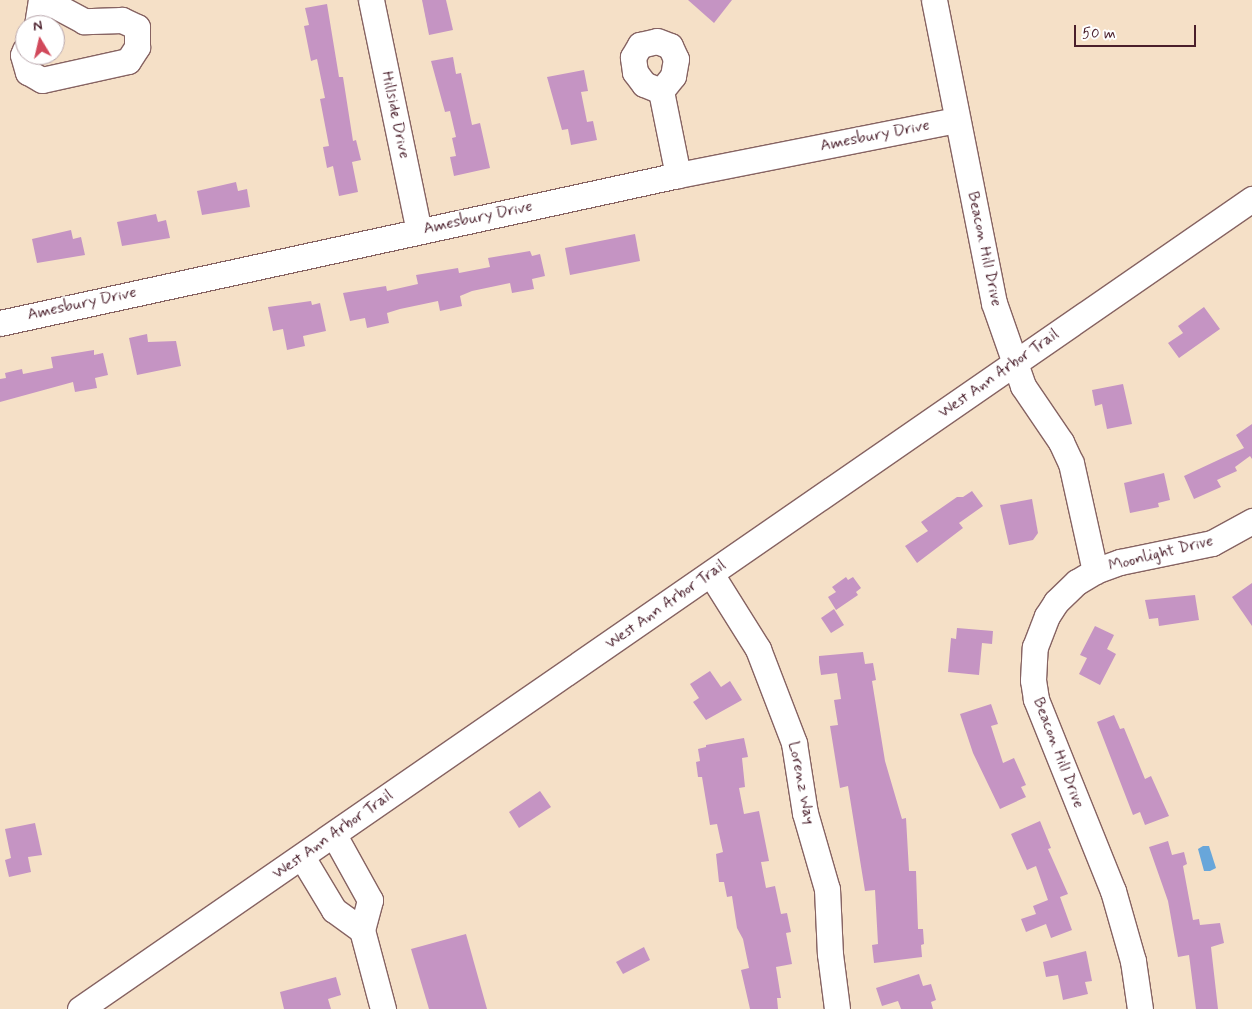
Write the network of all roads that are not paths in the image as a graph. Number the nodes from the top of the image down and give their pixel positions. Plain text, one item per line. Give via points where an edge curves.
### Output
1 (41, 0) edge
2 (45, 0) edge
3 (371, 0) edge
4 (934, 0) edge
5 (39, 15) edge
6 (26, 65) edge
7 (661, 91) dead end
8 (957, 120) junction
9 (678, 175) junction
10 (1252, 198) edge
11 (419, 230) junction
12 (0, 322) edge
13 (1017, 362) junction
14 (1252, 522) edge
15 (1095, 571) junction
16 (711, 574) junction
17 (334, 834) junction
18 (302, 857) junction
19 (362, 930) junction
20 (80, 1009) edge
21 (382, 1009) edge
22 (837, 1009) edge
23 (1140, 1009) edge

1 - 5 street
2 - 6 street via 84,21 122,20 137,26 137,48 128,61 42,80 28,72
3 - 11 street, Hillside Drive
4 - 8 street, Beacon Hill Drive
7 - 9 street
8 - 9 street, Amesbury Drive
8 - 13 street, Beacon Hill Drive via 994,303
9 - 11 street, Amesbury Drive
10 - 13 street, West Ann Arbor Trail
11 - 12 street, Amesbury Drive
13 - 15 street, Beacon Hill Drive via 1023,386 1061,442 1070,462
13 - 16 street, West Ann Arbor Trail
14 - 15 street, Moonlight Drive via 1212,543 1120,562
15 - 23 street, Beacon Hill Drive via 1066,592 1047,616 1035,647 1033,680 1040,713 1113,891 1132,961
16 - 17 street, West Ann Arbor Trail
16 - 22 street, Lorenz Way via 758,649 794,744 805,813 827,889
17 - 18 street, West Ann Arbor Trail
17 - 19 street via 370,900
18 - 19 street via 334,910
18 - 20 street, West Ann Arbor Trail
19 - 21 street

